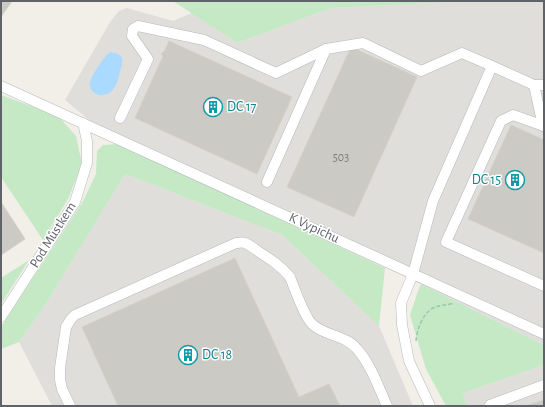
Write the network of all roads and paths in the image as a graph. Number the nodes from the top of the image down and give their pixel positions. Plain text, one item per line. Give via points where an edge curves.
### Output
1 (326, 49) junction
2 (492, 66) junction
3 (539, 85) edge
4 (1, 86) edge
5 (120, 118) dead end
6 (83, 123) junction
7 (544, 126) edge
8 (267, 182) dead end
9 (413, 274) junction
10 (544, 286) edge
11 (455, 303) dead end
12 (1, 317) edge
13 (544, 334) edge
14 (416, 342) dead end
15 (544, 385) edge
16 (490, 405) dead end
17 (70, 406) edge
18 (387, 406) edge
19 (430, 406) edge

1 - 2 street via 363,43 421,71 462,53
1 - 5 street via 276,73 204,40 138,26 133,29 132,36 148,59
1 - 8 street
2 - 3 street
2 - 9 street via 433,201
3 - 7 street
4 - 6 street, K Vypichu
6 - 9 street, K Vypichu
6 - 12 street, Pod Můstkem via 87,140 87,163 75,202
7 - 10 street via 513,115 501,121 446,242
9 - 13 street, K Vypichu
9 - 19 street via 400,303 402,325 409,361
11 - 14 path via 434,307 429,311 418,328
15 - 16 street
17 - 18 street via 62,389 60,374 66,327 71,319 228,246 245,243 280,266 290,276 311,323 357,348 366,360

